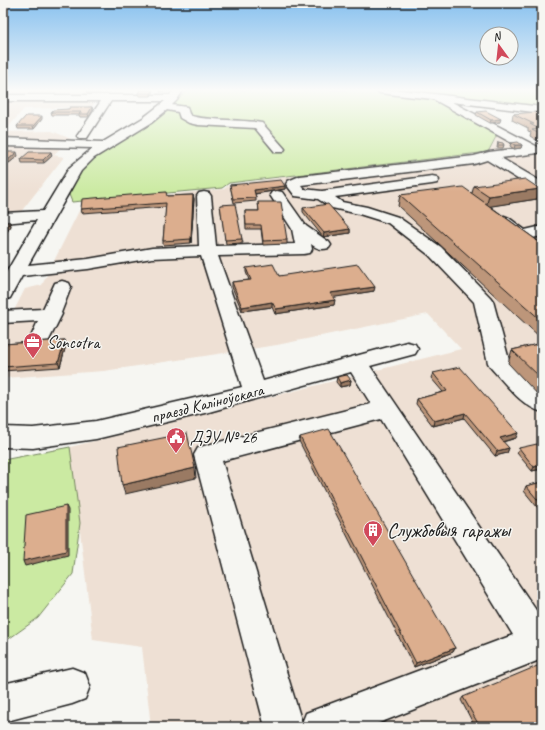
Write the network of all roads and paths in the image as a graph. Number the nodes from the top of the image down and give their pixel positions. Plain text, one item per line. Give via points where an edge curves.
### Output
1 (91, 124) edge
2 (140, 124) edge
3 (248, 124) edge
4 (486, 124) edge
5 (514, 126) dead end
6 (523, 134) dead end
7 (83, 136) dead end
8 (3, 142) edge
9 (98, 149) junction
10 (279, 149) dead end
11 (3, 152) edge
12 (493, 158) junction
13 (542, 158) edge
14 (472, 172) dead end
15 (542, 174) edge
16 (443, 178) dead end
17 (542, 188) edge
18 (277, 195) dead end
19 (322, 195) junction
20 (204, 196) dead end
21 (47, 215) junction
22 (3, 218) edge
23 (501, 218) edge
24 (300, 229) junction
25 (542, 231) edge
26 (323, 245) dead end
27 (208, 251) junction
28 (16, 271) junction
29 (62, 287) dead end
30 (3, 294) edge
31 (52, 314) junction
32 (3, 317) edge
33 (40, 339) dead end
34 (407, 349) dead end
35 (357, 363) junction
36 (254, 391) junction
37 (542, 404) edge
38 (387, 409) junction
39 (3, 437) edge
40 (72, 686) dead end
41 (3, 703) edge
42 (284, 727) edge
43 (320, 727) edge

1 - 7 street
2 - 9 street
3 - 10 street via 258,125
4 - 12 street via 534,150
5 - 6 street
8 - 9 street
9 - 11 street
9 - 21 street via 78,166
12 - 14 street
12 - 17 street
12 - 19 street via 300,180 293,184 300,193
13 - 15 street via 523,162
16 - 19 street
18 - 24 street
19 - 37 street via 337,205 393,220 435,251 483,301 500,363
20 - 27 street
21 - 22 street
21 - 28 street
23 - 25 street via 522,235
24 - 26 street
24 - 27 street via 304,249
27 - 28 street via 152,253 88,264
27 - 36 street
28 - 30 street
29 - 31 street
31 - 32 street
31 - 33 street
34 - 35 street, праезд Каліноўскага
35 - 36 street, праезд Каліноўскага
35 - 38 street
36 - 39 street, праезд Каліноўскага via 96,430 33,438
38 - 42 street via 208,455
38 - 43 street via 538,643
40 - 41 street

